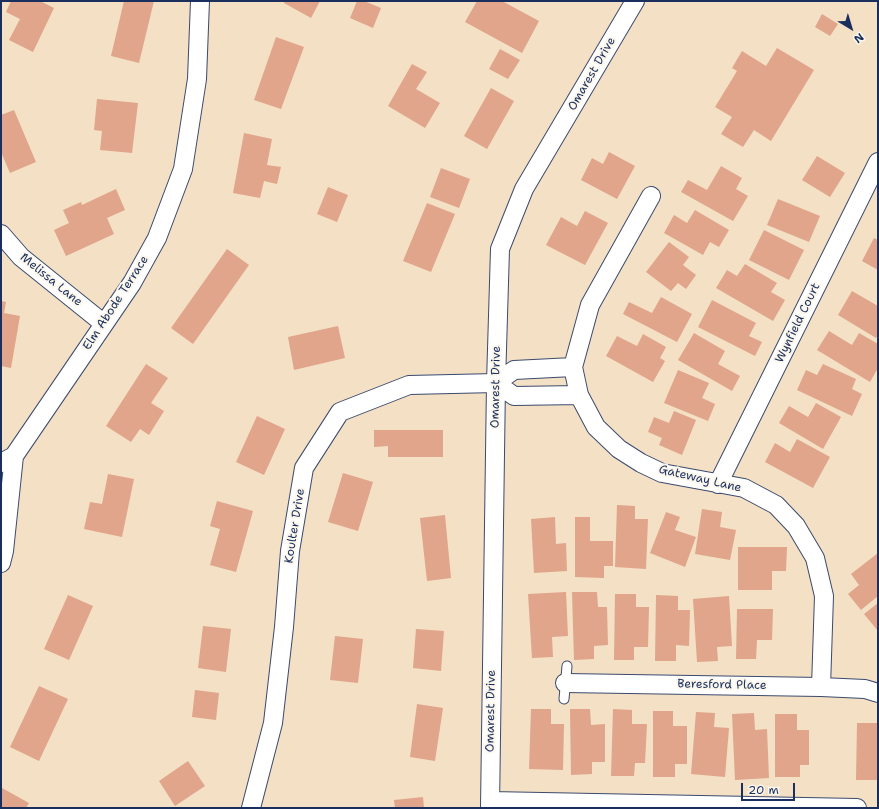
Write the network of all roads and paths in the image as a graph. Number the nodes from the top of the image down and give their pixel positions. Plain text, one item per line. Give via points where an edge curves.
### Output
1 (200, 1) edge
2 (635, 1) edge
3 (878, 162) edge
4 (650, 196) dead end
5 (1, 234) edge
6 (103, 323) junction
7 (573, 367) junction
8 (496, 383) junction
9 (579, 395) junction
10 (7, 460) edge
11 (718, 484) junction
12 (1, 563) edge
13 (565, 683) dead end
14 (821, 687) junction
15 (878, 692) edge
16 (490, 805) edge
17 (251, 808) edge
18 (857, 808) edge

1 - 6 street, Elm Abode Terrace via 196,79 183,169 157,238 132,283
2 - 8 street, Omarest Drive via 524,189 500,249
3 - 11 street, Wynfield Court
4 - 7 street, Gateway Lane via 590,305
5 - 6 street, Melissa Lane via 21,257
6 - 10 street, Elm Abode Terrace
7 - 8 street via 514,370
7 - 9 street, Gateway Lane
8 - 9 street via 514,396
8 - 16 street, Omarest Drive
8 - 17 street, Koulter Drive via 408,384 340,412 304,468 290,551 274,723
9 - 11 street, Gateway Lane via 596,427 619,449 662,473
10 - 12 street via 4,551
11 - 14 street, Gateway Lane via 744,488 776,506 796,526 815,558 824,596
13 - 14 street, Beresford Place
14 - 15 street, Beresford Place
16 - 18 street

